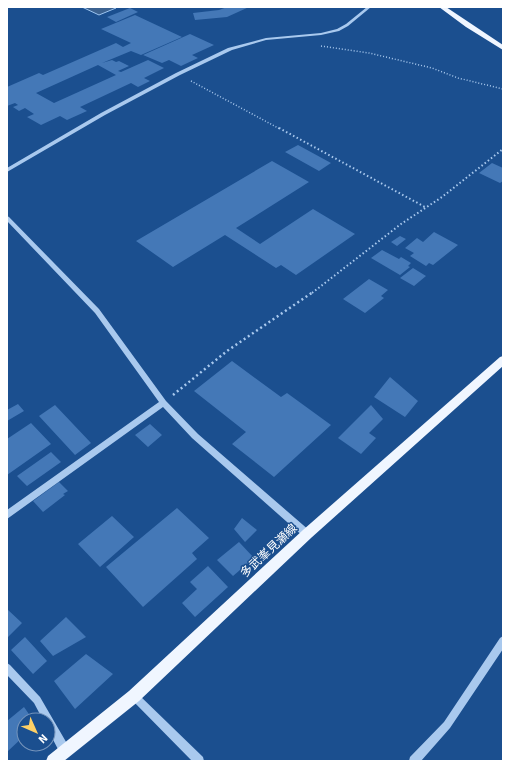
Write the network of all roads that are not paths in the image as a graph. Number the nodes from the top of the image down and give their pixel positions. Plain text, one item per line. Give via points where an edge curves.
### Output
1 (369, 7) edge
2 (442, 7) edge
3 (503, 48) edge
4 (7, 170) edge
5 (7, 218) edge
6 (503, 360) edge
7 (163, 403) junction
8 (7, 515) edge
9 (308, 534) junction
10 (503, 641) edge
11 (7, 668) edge
12 (134, 696) junction
13 (66, 751) junction
14 (54, 761) edge
15 (199, 761) edge
16 (414, 761) edge

1 - 4 street via 338,30 266,39 230,49 178,74
2 - 3 main road
5 - 7 street via 97,311
6 - 9 main road, 多武峯見瀬線
7 - 8 street
7 - 9 street via 195,436
9 - 12 main road, 多武峯見瀬線
10 - 16 street via 447,725
11 - 13 street via 37,700
12 - 13 main road, 多武峯見瀬線
12 - 15 street
13 - 14 main road, 多武峯見瀬線

